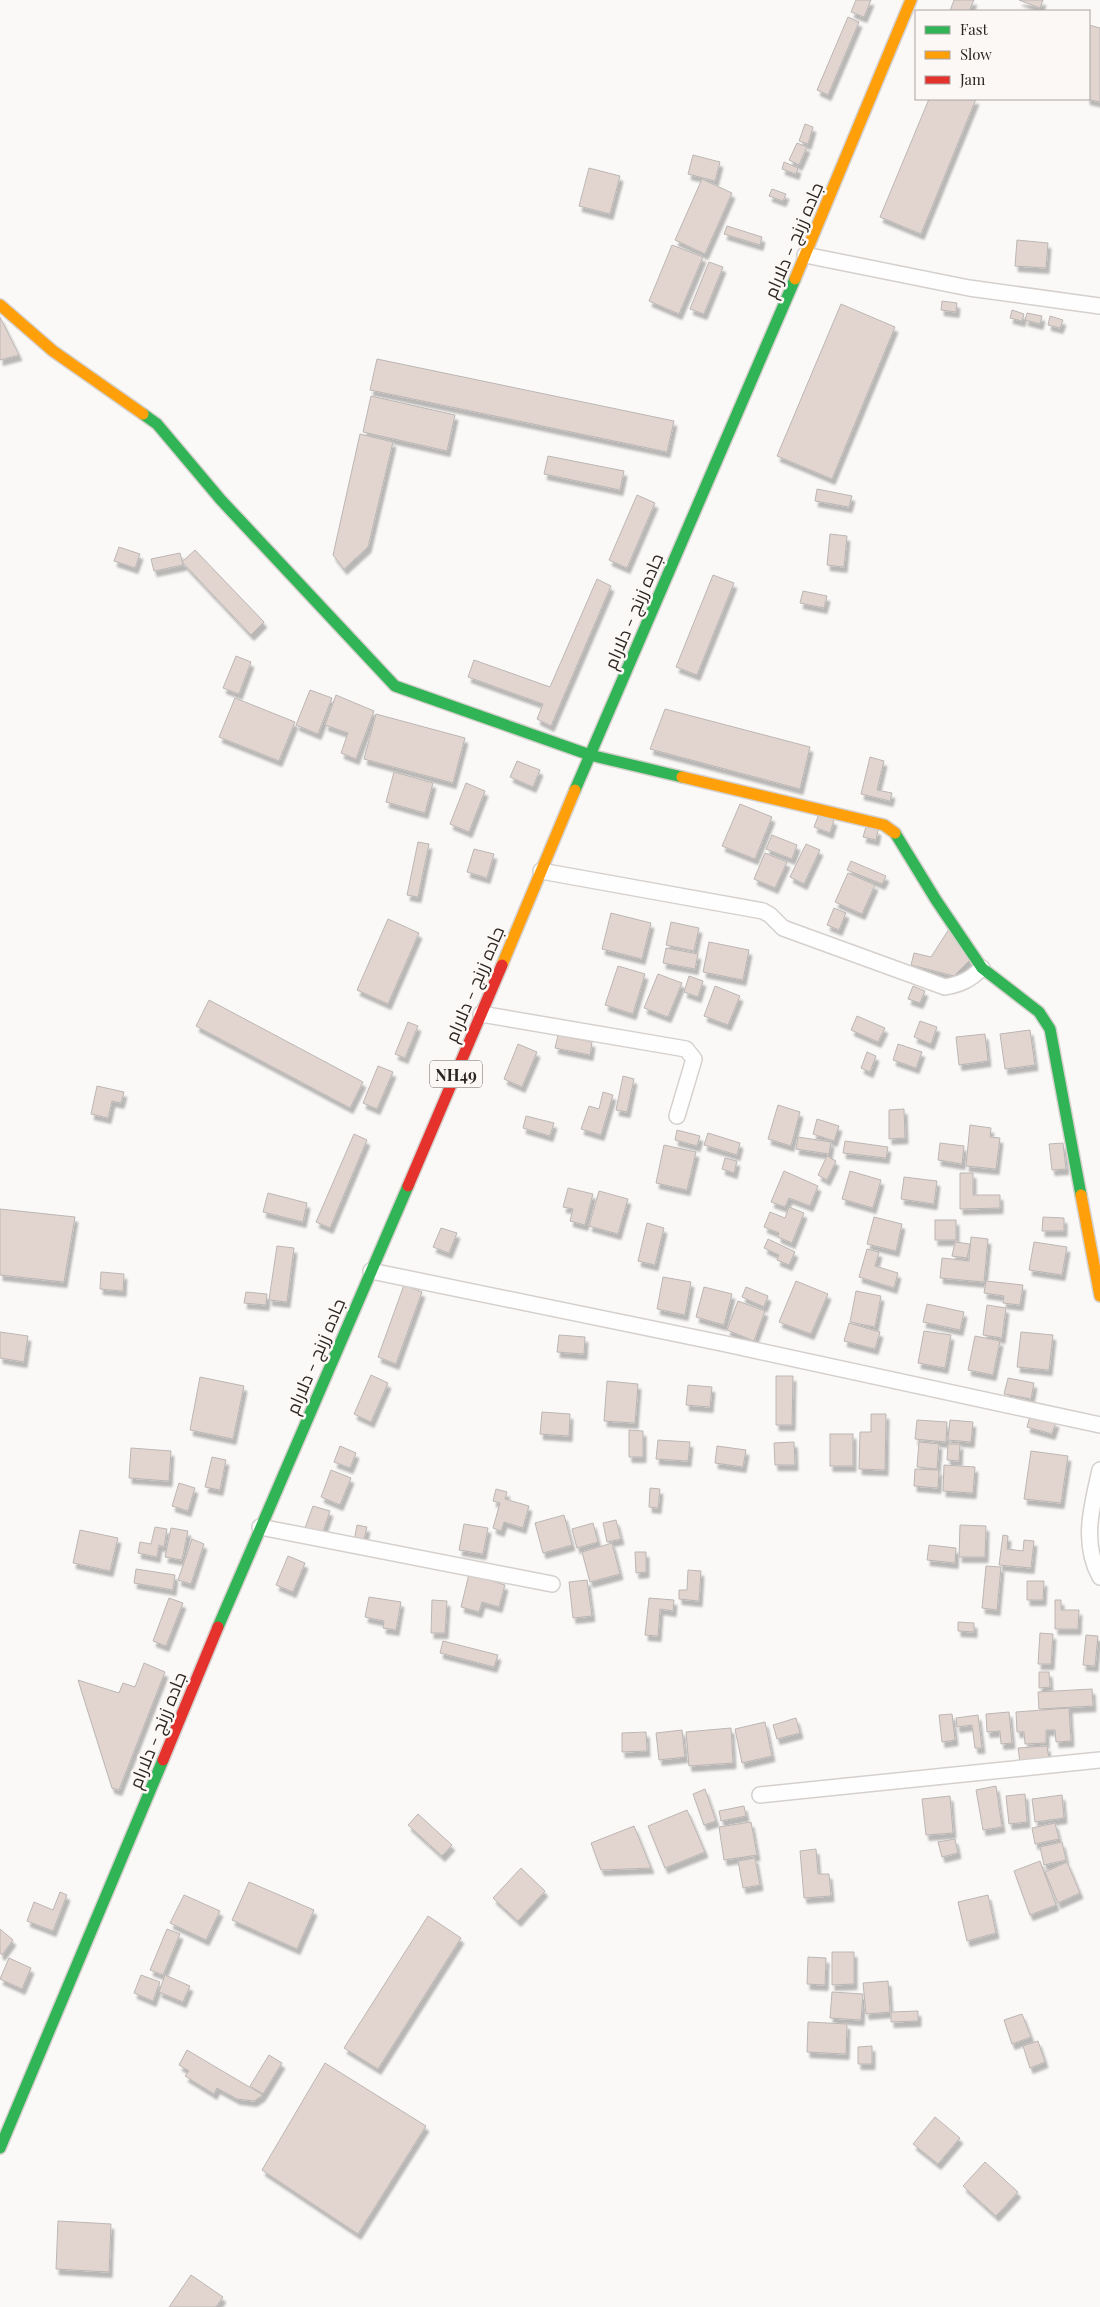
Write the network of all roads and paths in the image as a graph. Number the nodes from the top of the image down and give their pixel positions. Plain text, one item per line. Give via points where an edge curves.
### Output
1 (911, 0) edge
2 (806, 255) junction
3 (0, 305) edge
4 (1100, 306) edge
5 (590, 755) junction
6 (541, 871) junction
7 (982, 968) junction
8 (481, 1014) junction
9 (677, 1116) dead end
10 (371, 1271) junction
11 (1100, 1296) edge
12 (1100, 1425) edge
13 (1100, 1470) edge
14 (260, 1527) junction
15 (1100, 1577) edge
16 (552, 1584) dead end
17 (1100, 1760) edge
18 (760, 1795) dead end
19 (0, 2148) edge

1 - 2 main road, جاده زرنج - دلارام / NH49
2 - 4 street via 969,288
2 - 5 main road, جاده زرنج - دلارام / NH49
3 - 5 main road via 53,351 157,424 221,500 395,686
5 - 6 main road, جاده زرنج - دلارام / NH49
5 - 7 main road via 884,825 903,844
6 - 7 street via 763,911 783,928 945,987 971,979
6 - 8 main road, جاده زرنج - دلارام / NH49
7 - 11 main road via 1039,1012 1050,1029
8 - 9 street via 686,1049 694,1058
8 - 10 main road, جاده زرنج - دلارام / NH49
10 - 12 street
10 - 14 main road, جاده زرنج - دلارام / NH49
13 - 15 street via 1090,1514 1088,1544
14 - 16 street
14 - 19 main road, جاده زرنج - دلارام / NH49
17 - 18 street

